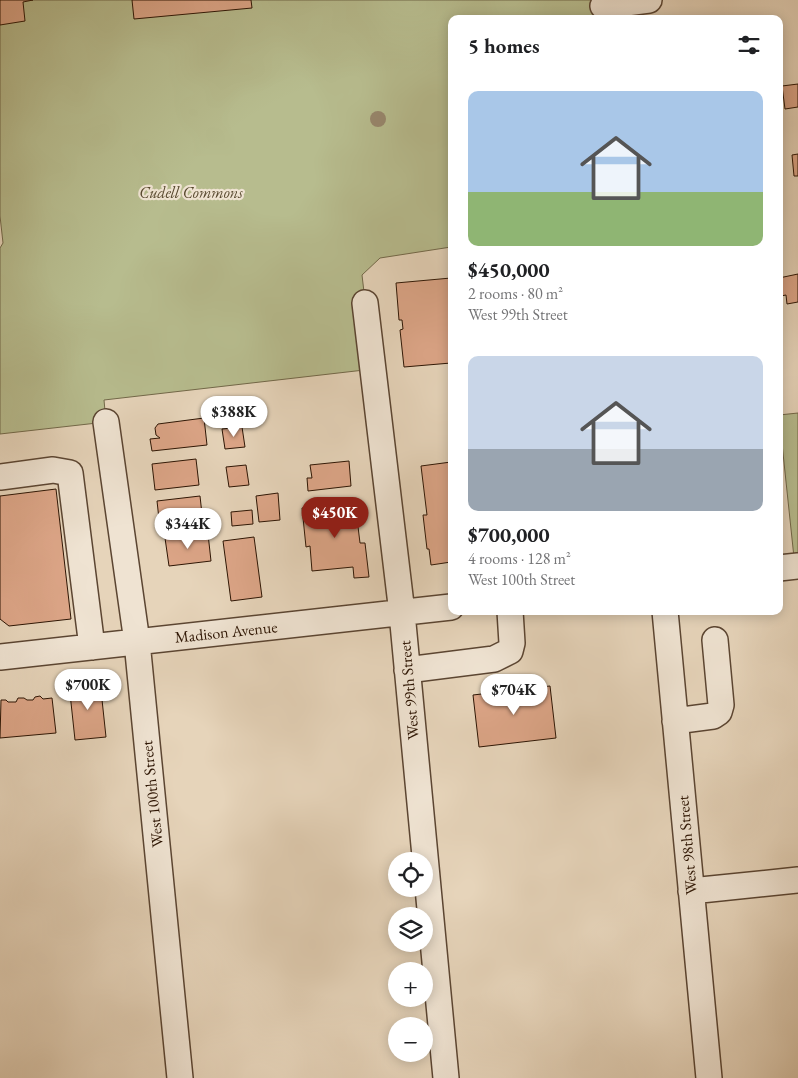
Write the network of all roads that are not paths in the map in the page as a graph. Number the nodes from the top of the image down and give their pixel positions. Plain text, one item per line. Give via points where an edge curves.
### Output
1 (649, 0) edge
2 (603, 8) edge
3 (365, 302) dead end
4 (106, 422) dead end
5 (0, 477) edge
6 (798, 566) edge
7 (783, 568) edge
8 (448, 607) edge
9 (402, 613) junction
10 (510, 615) edge
11 (665, 615) edge
12 (715, 640) dead end
13 (137, 642) junction
14 (92, 647) junction
15 (0, 657) edge
16 (407, 670) junction
17 (675, 721) junction
18 (798, 880) edge
19 (691, 891) junction
20 (180, 1078) edge
21 (446, 1078) edge
22 (709, 1078) edge

1 - 2 street
3 - 9 street, West 99th Street
4 - 13 street, West 100th Street
5 - 14 street via 53,470 70,473
6 - 7 street
8 - 9 street, Madison Avenue
9 - 13 street, Madison Avenue
9 - 16 street, West 99th Street
10 - 16 street via 510,651 494,659
11 - 17 street, West 98th Street
12 - 17 street via 719,712 713,716
13 - 14 street, Madison Avenue
13 - 20 street, West 100th Street
14 - 15 street, Madison Avenue
16 - 21 street, West 99th Street
17 - 19 street, West 98th Street
18 - 19 street
19 - 22 street, West 98th Street

